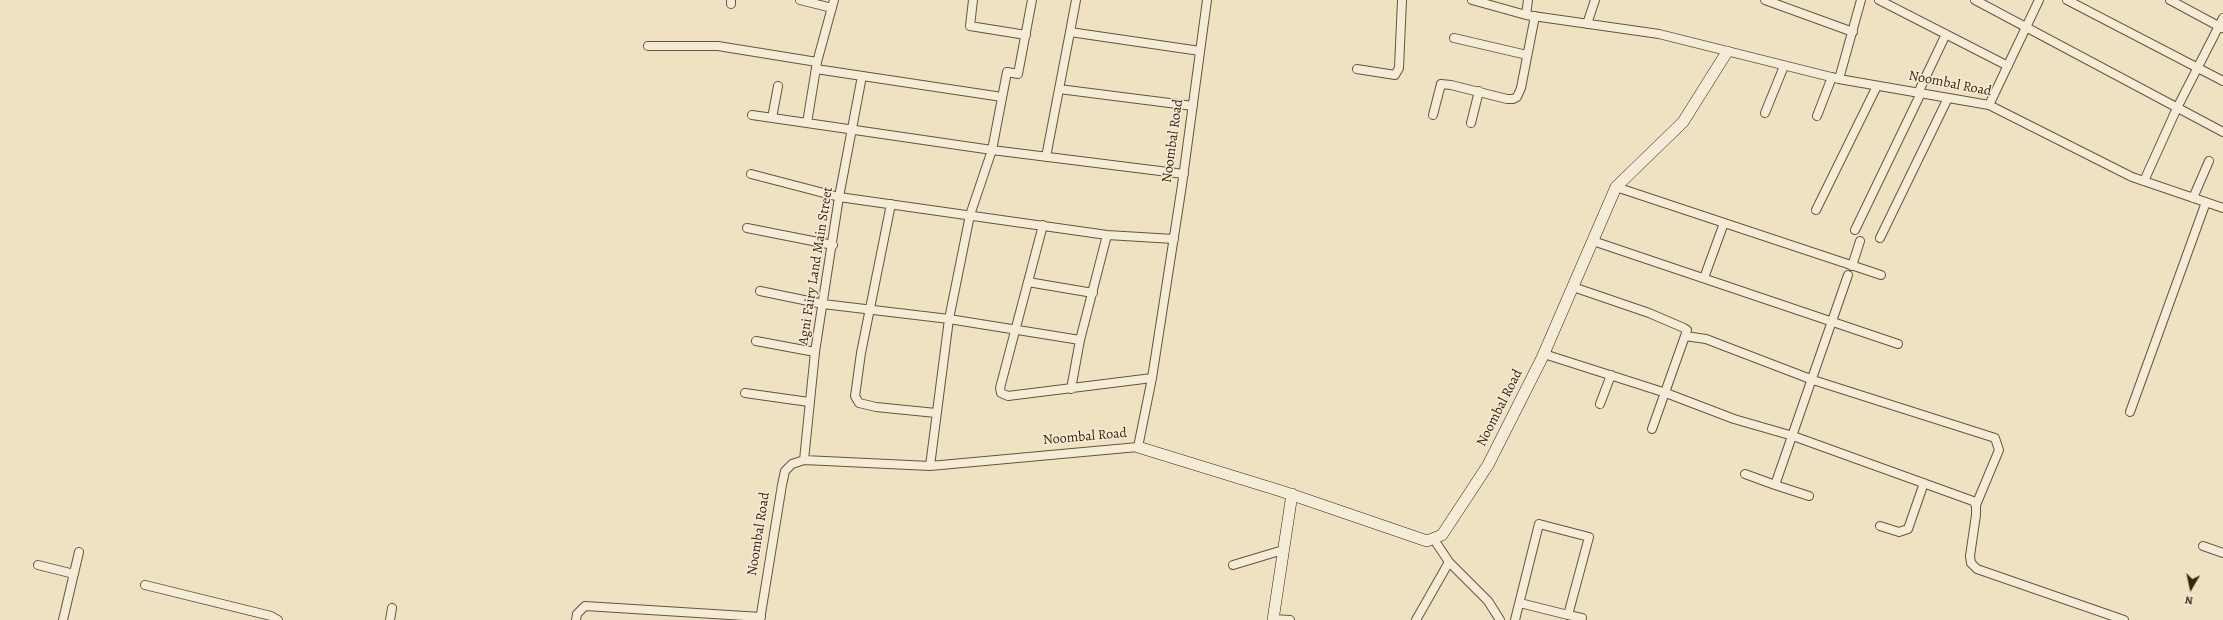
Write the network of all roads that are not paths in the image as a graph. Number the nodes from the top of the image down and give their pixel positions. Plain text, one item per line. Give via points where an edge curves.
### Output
1 (800, 0) edge
2 (973, 0) edge
3 (1032, 0) edge
4 (1076, 0) edge
5 (1206, 0) edge
6 (1402, 0) edge
7 (1472, 0) edge
8 (1528, 0) edge
9 (1595, 0) edge
10 (1765, 0) edge
11 (1861, 0) edge
12 (1879, 0) edge
13 (1975, 0) edge
14 (2040, 0) edge
15 (2067, 0) edge
16 (2170, 0) edge
17 (833, 4) edge
18 (1526, 15) junction
19 (1535, 16) junction
20 (2223, 18) edge
21 (1587, 24) junction
22 (2026, 27) junction
23 (2221, 27) edge
24 (1070, 32) junction
25 (1853, 32) junction
26 (1946, 34) junction
27 (1026, 35) junction
28 (1454, 38) dead end
29 (648, 46) dead end
30 (1200, 51) junction
31 (1727, 52) junction
32 (1527, 55) junction
33 (816, 66) junction
34 (1784, 66) junction
35 (2008, 66) junction
36 (2197, 68) junction
37 (1357, 69) dead end
38 (862, 76) junction
39 (1836, 78) junction
40 (2223, 81) edge
41 (778, 86) dead end
42 (1876, 86) junction
43 (1059, 90) junction
44 (1479, 91) junction
45 (1919, 93) junction
46 (1002, 97) junction
47 (1948, 98) junction
48 (1989, 105) junction
49 (1193, 106) junction
50 (2177, 108) junction
51 (1765, 113) dead end
52 (752, 115) dead end
53 (1433, 115) dead end
54 (1817, 116) dead end
55 (772, 118) junction
56 (807, 123) junction
57 (1471, 123) dead end
58 (852, 130) junction
59 (2223, 132) edge
60 (992, 150) junction
61 (1046, 157) junction
62 (2209, 161) dead end
63 (751, 174) dead end
64 (1184, 174) junction
65 (2144, 181) junction
66 (1616, 187) junction
67 (839, 197) junction
68 (2193, 198) junction
69 (2206, 202) junction
70 (892, 204) junction
71 (2223, 208) edge
72 (1816, 210) dead end
73 (970, 215) junction
74 (1724, 223) junction
75 (1043, 225) junction
76 (747, 228) dead end
77 (1855, 230) dead end
78 (1107, 235) junction
79 (1880, 238) dead end
80 (1174, 239) junction
81 (1593, 241) junction
82 (1860, 241) dead end
83 (833, 246) junction
84 (1852, 266) junction
85 (1848, 275) dead end
86 (1880, 275) dead end
87 (1704, 278) junction
88 (1028, 282) junction
89 (1573, 287) junction
90 (760, 291) dead end
91 (1093, 293) junction
92 (823, 304) junction
93 (871, 310) junction
94 (950, 319) junction
95 (1833, 321) junction
96 (1016, 331) junction
97 (1685, 336) junction
98 (1080, 340) junction
99 (756, 342) dead end
100 (1898, 344) dead end
101 (815, 352) junction
102 (1544, 354) junction
103 (1611, 375) junction
104 (1152, 378) junction
105 (1813, 380) junction
106 (1071, 389) junction
107 (1666, 392) junction
108 (745, 393) dead end
109 (809, 402) junction
110 (1600, 404) dead end
111 (2130, 412) dead end
112 (936, 413) junction
113 (1652, 429) dead end
114 (1793, 436) junction
115 (1138, 447) junction
116 (804, 460) junction
117 (930, 466) junction
118 (1745, 474) dead end
119 (1924, 483) junction
120 (1775, 485) junction
121 (1292, 494) junction
122 (1809, 496) dead end
123 (1976, 505) junction
124 (1880, 526) dead end
125 (1433, 538) junction
126 (2203, 546) dead end
127 (1283, 550) junction
128 (79, 552) dead end
129 (2223, 553) edge
130 (1449, 562) junction
131 (38, 565) dead end
132 (1233, 565) dead end
133 (74, 574) junction
134 (145, 585) dead end
135 (1520, 603) junction
136 (392, 608) dead end
137 (1568, 615) junction
138 (760, 618) edge
139 (1582, 618) dead end
140 (63, 620) edge
141 (278, 620) edge
142 (390, 620) edge
143 (576, 620) edge
144 (1273, 620) edge
145 (1290, 620) edge
146 (1416, 620) edge
147 (1500, 620) edge
148 (1515, 620) edge
149 (2124, 620) edge

1 - 17 street
2 - 27 street via 970,26
3 - 27 street
4 - 24 street
5 - 30 street, Noombal Road
6 - 37 street via 1397,72 1391,76
7 - 18 street, Noombal Road
8 - 18 street
9 - 21 street
10 - 25 street
11 - 25 street
12 - 26 street
13 - 22 street
14 - 22 street
15 - 36 street
16 - 23 street
17 - 33 street
18 - 19 street, Noombal Road
19 - 21 street, Noombal Road
19 - 32 street
20 - 23 street
21 - 31 street, Noombal Road via 1659,34
22 - 35 street
22 - 50 street
23 - 36 street
24 - 30 street
24 - 43 street
25 - 39 street
26 - 35 street
26 - 45 street
27 - 46 street via 1018,74 1007,72
28 - 32 street
29 - 33 street via 718,46
30 - 49 street, Noombal Road
31 - 34 street, Noombal Road
31 - 66 street, Noombal Road via 1684,122
32 - 44 street via 1517,97 1507,99
33 - 38 street
33 - 56 street
34 - 39 street, Noombal Road
34 - 51 street
35 - 48 street
36 - 40 street
36 - 50 street
38 - 46 street
38 - 58 street, Agni Fairy Land Main Street
39 - 42 street, Noombal Road
39 - 54 street
41 - 55 street
42 - 45 street, Noombal Road
42 - 72 street
43 - 49 street
43 - 61 street
44 - 53 street via 1441,84
44 - 57 street
45 - 47 street, Noombal Road
45 - 77 street
46 - 60 street
47 - 48 street, Noombal Road
47 - 79 street
48 - 65 street, Noombal Road
49 - 64 street, Noombal Road
50 - 59 street
50 - 65 street
52 - 55 street
55 - 56 street
56 - 58 street
58 - 60 street
58 - 67 street, Agni Fairy Land Main Street
60 - 61 street
60 - 73 street
61 - 64 street
62 - 68 street
63 - 67 street
64 - 80 street, Noombal Road
65 - 68 street, Noombal Road
66 - 74 street
66 - 81 street, Noombal Road
67 - 70 street
67 - 83 street, Agni Fairy Land Main Street
68 - 69 street, Noombal Road
69 - 71 street, Noombal Road
69 - 111 street
70 - 73 street
70 - 93 street
73 - 75 street
73 - 94 street
74 - 84 street
74 - 87 street
75 - 78 street
75 - 88 street
76 - 83 street
78 - 80 street
78 - 91 street
80 - 104 street, Noombal Road
81 - 87 street
81 - 89 street, Noombal Road
82 - 84 street
83 - 92 street, Agni Fairy Land Main Street
84 - 86 street
85 - 95 street
87 - 95 street
88 - 91 street
88 - 96 street
89 - 97 street via 1684,328
89 - 102 street, Noombal Road
90 - 92 street
91 - 98 street
92 - 93 street
92 - 101 street, Agni Fairy Land Main Street
93 - 94 street
93 - 112 street via 855,396 859,403
94 - 96 street
94 - 112 street
95 - 100 street
95 - 105 street
96 - 98 street
96 - 106 street via 1000,388 1001,393 1008,396
97 - 105 street via 1712,341
97 - 107 street
98 - 106 street
99 - 101 street
101 - 109 street, Agni Fairy Land Main Street
102 - 103 street
102 - 125 street, Noombal Road via 1488,465 1442,535
103 - 107 street
103 - 110 street
104 - 106 street
104 - 115 street, Noombal Road
105 - 114 street
105 - 123 street via 1995,438 1999,450
107 - 113 street
107 - 114 street via 1734,419
108 - 109 street
109 - 116 street, Agni Fairy Land Main Street
112 - 117 street
114 - 119 street
114 - 120 street
115 - 117 street, Noombal Road
115 - 121 street
116 - 117 street, Noombal Road
116 - 138 street, Noombal Road via 792,464 785,470
118 - 120 street
119 - 123 street via 1966,498
119 - 124 street via 1908,529 1899,532
120 - 122 street
121 - 125 street via 1427,541
121 - 127 street
123 - 149 street via 1970,556 1971,563 1977,569
125 - 130 street
126 - 129 street
127 - 132 street
127 - 144 street
128 - 133 street
130 - 146 street
130 - 147 street via 1488,601
131 - 133 street
133 - 140 street
134 - 141 street via 271,616
135 - 137 street
135 - 137 street via 1539,524 1589,537
135 - 148 street
136 - 142 street
137 - 139 street
138 - 143 street via 585,606 577,614
144 - 145 street

